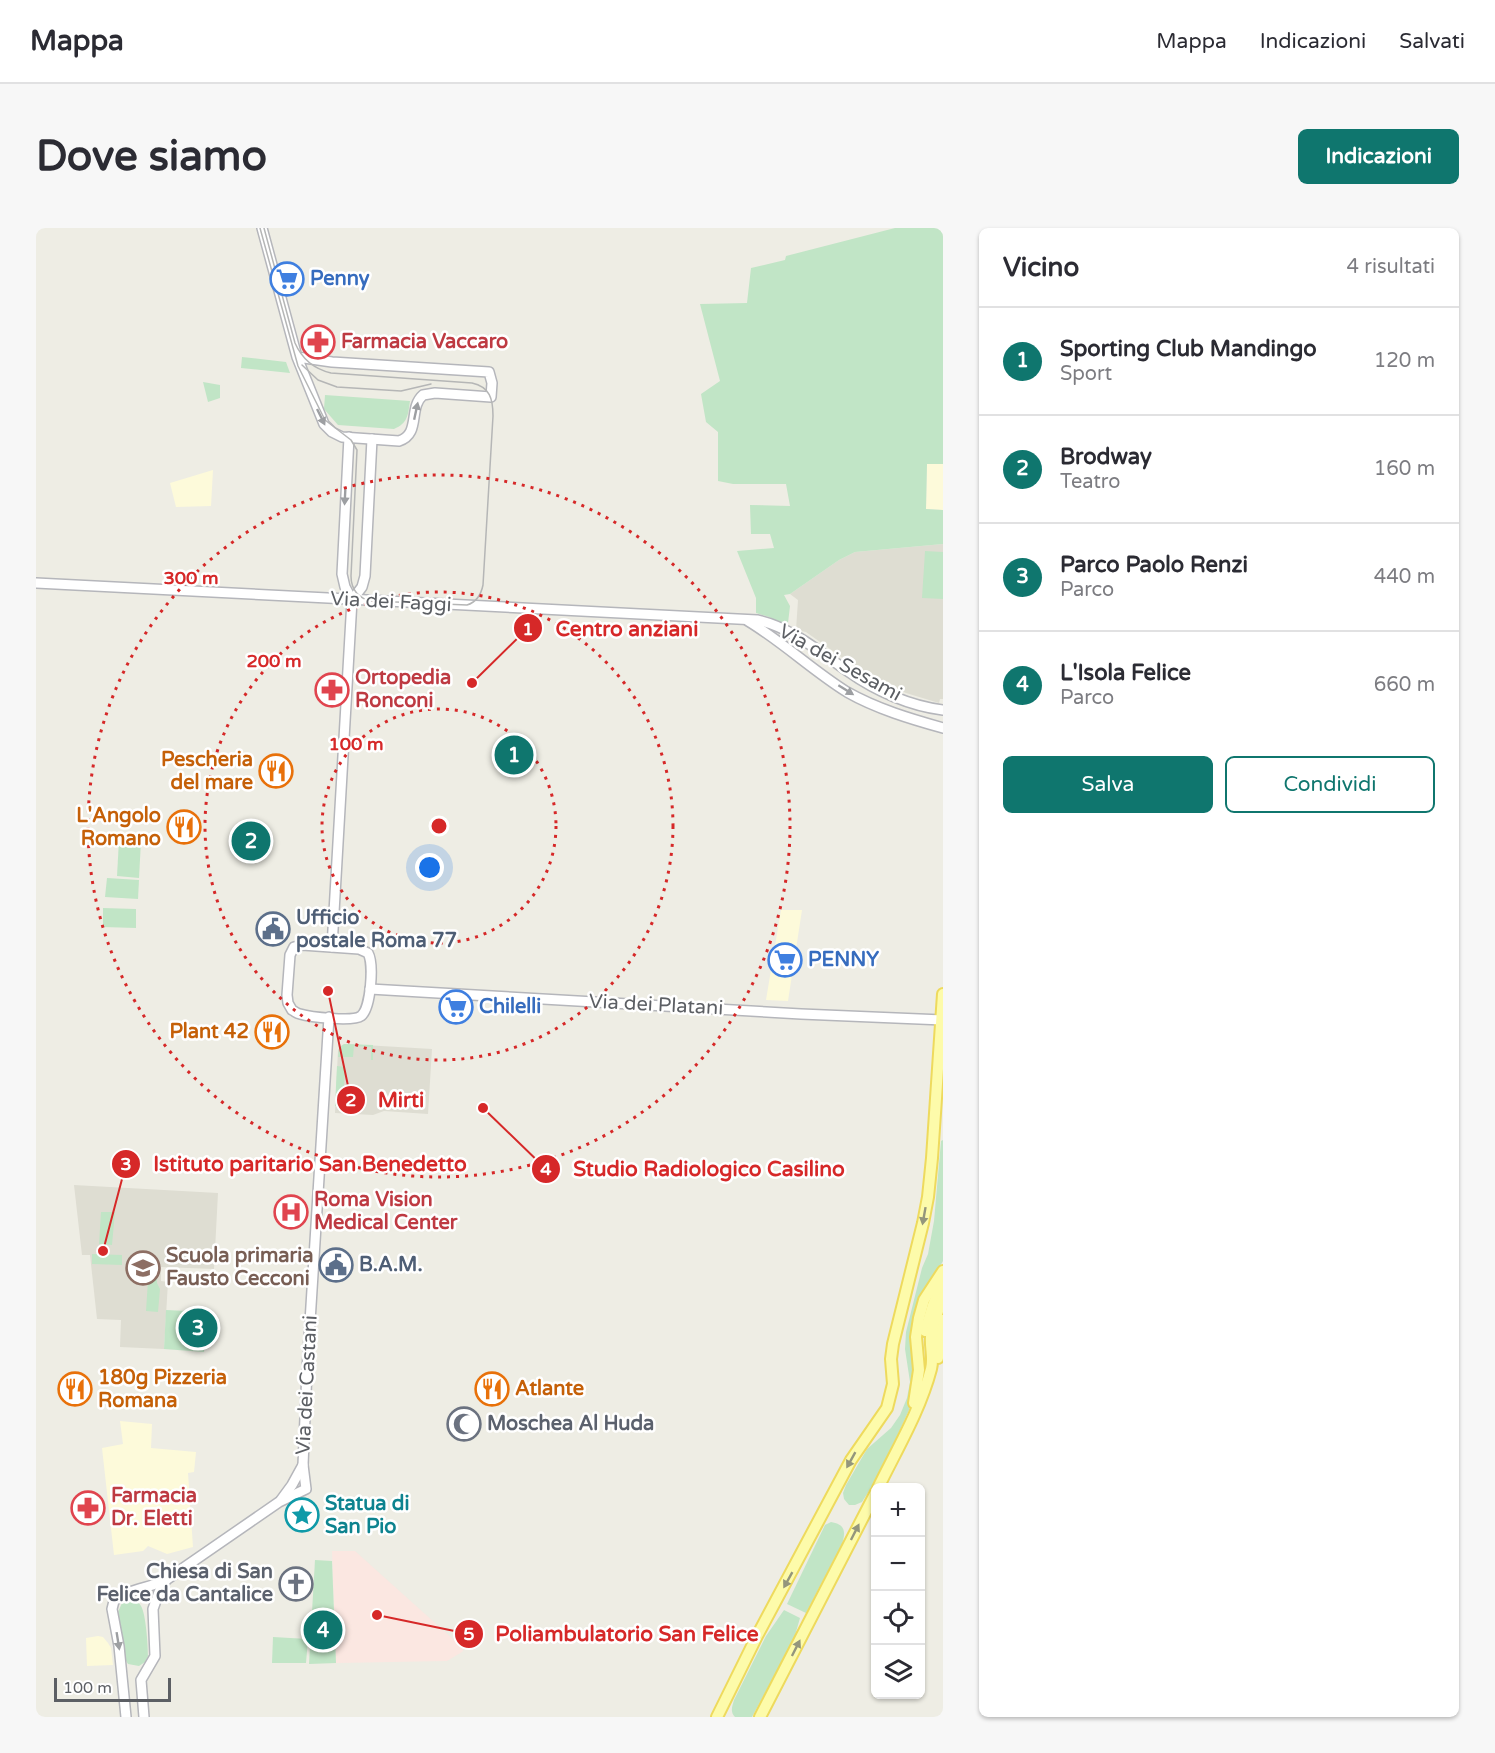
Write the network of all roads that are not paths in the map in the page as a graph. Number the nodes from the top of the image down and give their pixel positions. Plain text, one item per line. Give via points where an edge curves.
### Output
1 (262, 228) edge
2 (297, 357) junction
3 (349, 437) junction
4 (372, 439) junction
5 (36, 583) edge
6 (352, 600) junction
7 (746, 620) junction
8 (943, 710) edge
9 (943, 729) edge
10 (332, 946) junction
11 (370, 989) junction
12 (943, 994) edge
13 (329, 1017) junction
14 (942, 1020) edge
15 (943, 1271) edge
16 (943, 1282) edge
17 (943, 1297) edge
18 (943, 1317) edge
19 (928, 1380) junction
20 (917, 1408) junction
21 (909, 1424) junction
22 (303, 1465) junction
23 (880, 1483) edge
24 (279, 1502) junction
25 (871, 1502) edge
26 (166, 1580) junction
27 (126, 1717) edge
28 (144, 1717) edge
29 (717, 1717) edge
30 (760, 1717) edge

1 - 2 street
2 -> 3 street via 326,426 336,435
4 -> 2 street via 396,441 407,437 417,402 428,394 491,397 489,372
3 - 4 street
3 -> 6 street via 342,577
4 - 6 street via 365,576
5 - 6 street, Via dei Faggi
6 - 7 street, Via dei Faggi
6 - 10 street
7 - 8 street, Via dei Sesami via 765,622 787,632 885,692
7 -> 9 street, Via dei Sesami via 847,691 902,716
10 - 11 street via 359,948 368,953
10 - 13 street via 302,945 293,949 287,995 297,1013
11 - 13 street via 368,1006 359,1017
11 - 14 street, Via dei Platani
12 - 14 main road
13 - 22 street, Via dei Castani
14 -> 29 main road via 928,1197 898,1326 897,1400 856,1452
15 - 21 main road via 924,1300 918,1318 919,1373
16 - 20 main road via 925,1329 926,1370
17 - 19 main road via 932,1333 933,1361
18 - 19 main road via 937,1368
19 - 20 main road
20 - 21 main road
21 - 23 main road
22 - 24 street, Via dei Castani
22 - 24 street, Via dei Castani via 306,1489
24 - 26 street
30 -> 25 main road
26 -> 27 street via 117,1597 112,1605
26 - 28 street via 155,1602 155,1656 141,1680

